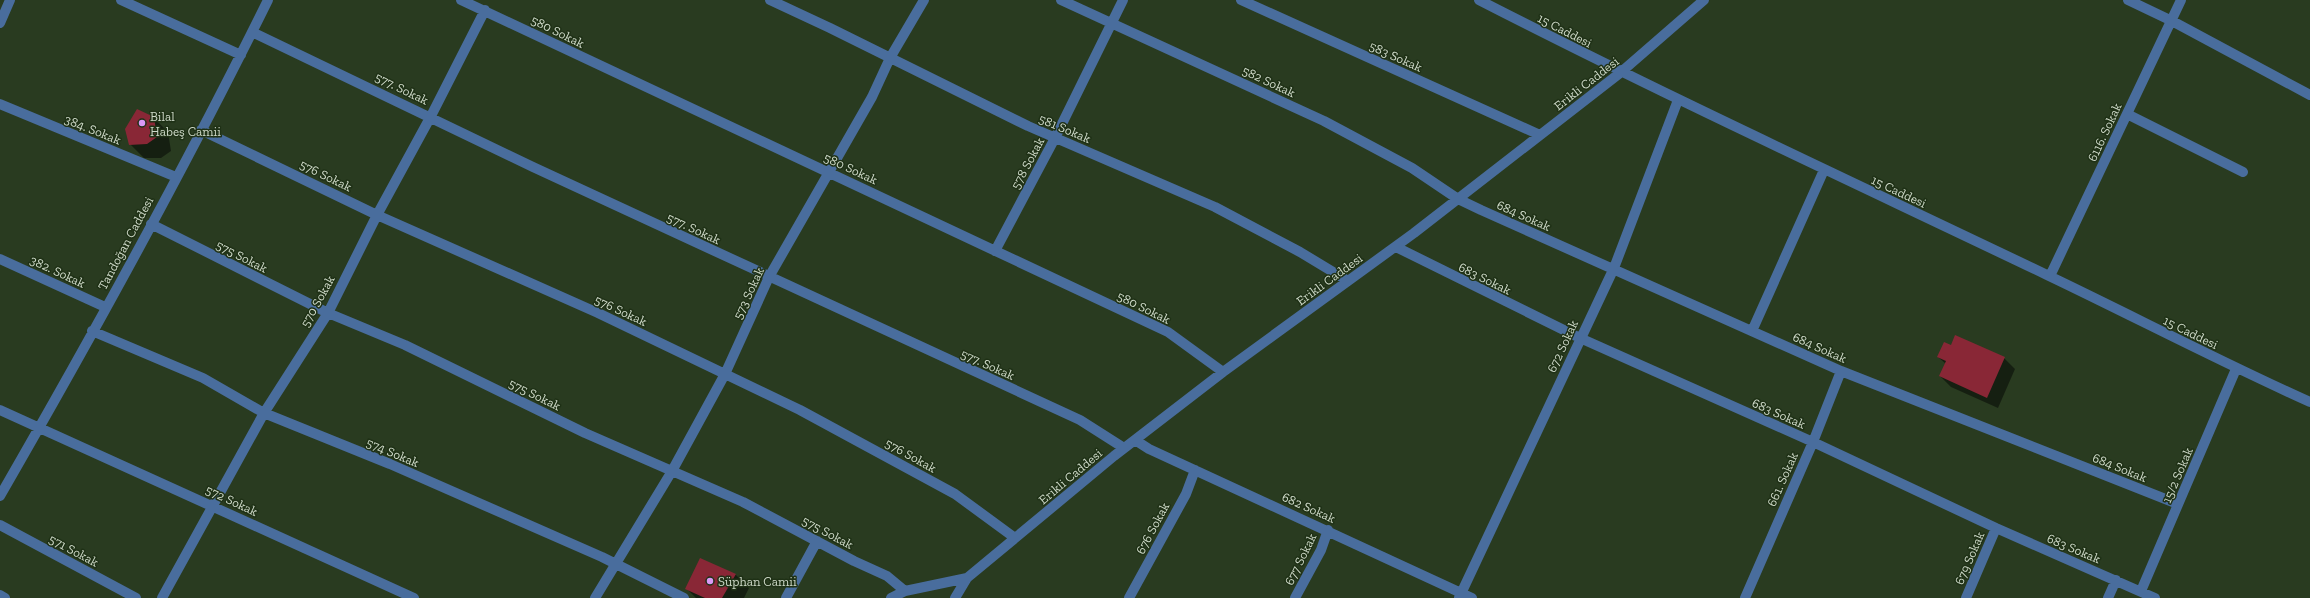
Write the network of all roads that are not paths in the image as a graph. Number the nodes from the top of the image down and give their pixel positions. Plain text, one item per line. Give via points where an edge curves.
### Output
1 (10, 0) edge
2 (121, 0) edge
3 (268, 0) edge
4 (462, 0) edge
5 (770, 0) edge
6 (924, 0) edge
7 (1061, 0) edge
8 (1122, 0) edge
9 (1241, 0) edge
10 (1479, 0) edge
11 (1704, 0) edge
12 (2128, 0) edge
13 (2182, 0) edge
14 (485, 10) junction
15 (2172, 21) junction
16 (0, 23) edge
17 (1112, 23) junction
18 (252, 32) junction
19 (241, 55) junction
20 (890, 58) junction
21 (1620, 73) junction
22 (2310, 95) edge
23 (1678, 100) junction
24 (0, 104) edge
25 (2127, 114) junction
26 (431, 116) junction
27 (201, 130) junction
28 (1540, 135) junction
29 (1055, 138) junction
30 (1824, 170) junction
31 (829, 172) junction
32 (2243, 172) dead end
33 (176, 177) junction
34 (1458, 199) junction
35 (377, 215) junction
36 (151, 224) junction
37 (1396, 247) junction
38 (995, 251) junction
39 (0, 259) edge
40 (1614, 268) junction
41 (2050, 276) junction
42 (769, 277) junction
43 (1348, 281) junction
44 (106, 307) junction
45 (328, 313) junction
46 (92, 331) junction
47 (1752, 331) junction
48 (1580, 338) junction
49 (2236, 369) junction
50 (1841, 371) junction
51 (1223, 372) junction
52 (725, 374) junction
53 (2310, 402) edge
54 (0, 410) edge
55 (264, 413) junction
56 (40, 427) junction
57 (1135, 440) junction
58 (1813, 442) junction
59 (1124, 448) junction
60 (1195, 470) junction
61 (672, 471) junction
62 (0, 496) edge
63 (2178, 504) junction
64 (214, 506) junction
65 (0, 525) edge
66 (1996, 528) junction
67 (1328, 530) junction
68 (1015, 538) junction
69 (817, 541) junction
70 (615, 563) junction
71 (967, 578) junction
72 (2116, 580) junction
73 (905, 591) junction
74 (2141, 591) junction
75 (0, 595) edge
76 (1460, 596) edge
77 (4, 598) edge
78 (136, 598) edge
79 (162, 598) edge
80 (414, 598) edge
81 (595, 598) edge
82 (684, 598) edge
83 (786, 598) edge
84 (891, 598) edge
85 (955, 598) edge
86 (1129, 598) edge
87 (1295, 598) edge
88 (1472, 598) edge
89 (1745, 598) edge
90 (1966, 598) edge
91 (2108, 598) edge
92 (2155, 598) edge

1 - 16 street
2 - 19 street
3 - 18 street, Tandoğan Caddesi
4 - 14 street, 580 Sokak
5 - 20 street, 581 Sokak
6 - 20 street, 573 Sokak
7 - 17 street, 582 Sokak
8 - 17 street, 578 Sokak
9 - 28 street, 583 Sokak
10 - 21 street, 15 Caddesi
11 - 21 street, Erikli Caddesi
12 - 15 street
13 - 15 street, 6116. Sokak
14 - 26 street, 570 Sokak
14 - 31 street, 580 Sokak
15 - 22 street
15 - 25 street, 6116. Sokak
17 - 29 street, 578 Sokak
17 - 34 street, 582 Sokak via 1324,120 1412,168
18 - 19 street, Tandoğan Caddesi
18 - 26 street, 577. Sokak
19 - 27 street, Tandoğan Caddesi
20 - 29 street, 581 Sokak
20 - 31 street, 573 Sokak via 872,97
21 - 23 street, 15 Caddesi
21 - 28 street, Erikli Caddesi
23 - 30 street, 15 Caddesi
23 - 40 street, 672 Sokak
24 - 33 street, 384. Sokak
25 - 32 street
25 - 41 street, 6116. Sokak
26 - 35 street, 570 Sokak
26 - 42 street, 577. Sokak via 533,167
27 - 33 street, Tandoğan Caddesi
27 - 35 street, 576 Sokak
28 - 34 street, Erikli Caddesi
29 - 38 street, 578 Sokak
29 - 43 street, 581 Sokak via 1216,207
30 - 41 street, 15 Caddesi
30 - 47 street
31 - 38 street, 580 Sokak
31 - 42 street, 573 Sokak
33 - 36 street, Tandoğan Caddesi
34 - 37 street, Erikli Caddesi
34 - 40 street, 684 Sokak
35 - 45 street, 570 Sokak
35 - 52 street, 576 Sokak via 598,313
36 - 44 street, Tandoğan Caddesi
36 - 45 street, 575 Sokak
37 - 43 street, Erikli Caddesi
37 - 48 street, 683 Sokak
38 - 51 street, 580 Sokak via 1168,332
39 - 44 street, 382. Sokak
40 - 47 street, 684 Sokak
40 - 48 street, 672 Sokak
41 - 49 street, 15 Caddesi
42 - 52 street, 573 Sokak
42 - 59 street, 577. Sokak via 1080,420
43 - 51 street, Erikli Caddesi
44 - 46 street, Tandoğan Caddesi
45 - 55 street, 570 Sokak
45 - 61 street, 575 Sokak via 405,345 586,433
46 - 55 street, 574 Sokak via 203,378
46 - 56 street, Tandoğan Caddesi
47 - 50 street, 684 Sokak
48 - 58 street, 683 Sokak
48 - 76 street, 672 Sokak
49 - 53 street, 15 Caddesi
49 - 63 street, 15/2 Sokak
50 - 58 street, 661. Sokak
50 - 63 street, 684 Sokak
51 - 57 street, Erikli Caddesi
52 - 61 street, 573 Sokak
52 - 68 street, 576 Sokak via 800,410 955,494
54 - 56 street, 572 Sokak
55 - 64 street, 570 Sokak
55 - 70 street, 574 Sokak via 390,464
56 - 62 street, Tandoğan Caddesi
56 - 64 street, 572 Sokak
57 - 59 street, Erikli Caddesi
57 - 60 street, 682 Sokak
58 - 66 street, 683 Sokak
58 - 89 street, 661. Sokak
59 - 68 street, Erikli Caddesi
60 - 67 street, 682 Sokak
60 - 86 street, 676 Sokak via 1186,494
61 - 69 street, 575 Sokak via 743,502
61 - 70 street, 573 Sokak
63 - 74 street, 15/2 Sokak
64 - 79 street, 570 Sokak
64 - 80 street, 572 Sokak
65 - 78 street, 571 Sokak
66 - 72 street, 683 Sokak
66 - 90 street, 679 Sokak
67 - 76 street, 682 Sokak
67 - 87 street, 677 Sokak via 1321,550
68 - 71 street, Erikli Caddesi
69 - 73 street, 575 Sokak via 887,576
69 - 83 street
70 - 81 street, 573 Sokak
70 - 82 street, 574 Sokak
71 - 73 street
71 - 85 street
72 - 74 street, 683 Sokak
72 - 91 street
73 - 84 street
74 - 92 street, 683 Sokak
75 - 77 street
76 - 88 street, 682 Sokak

